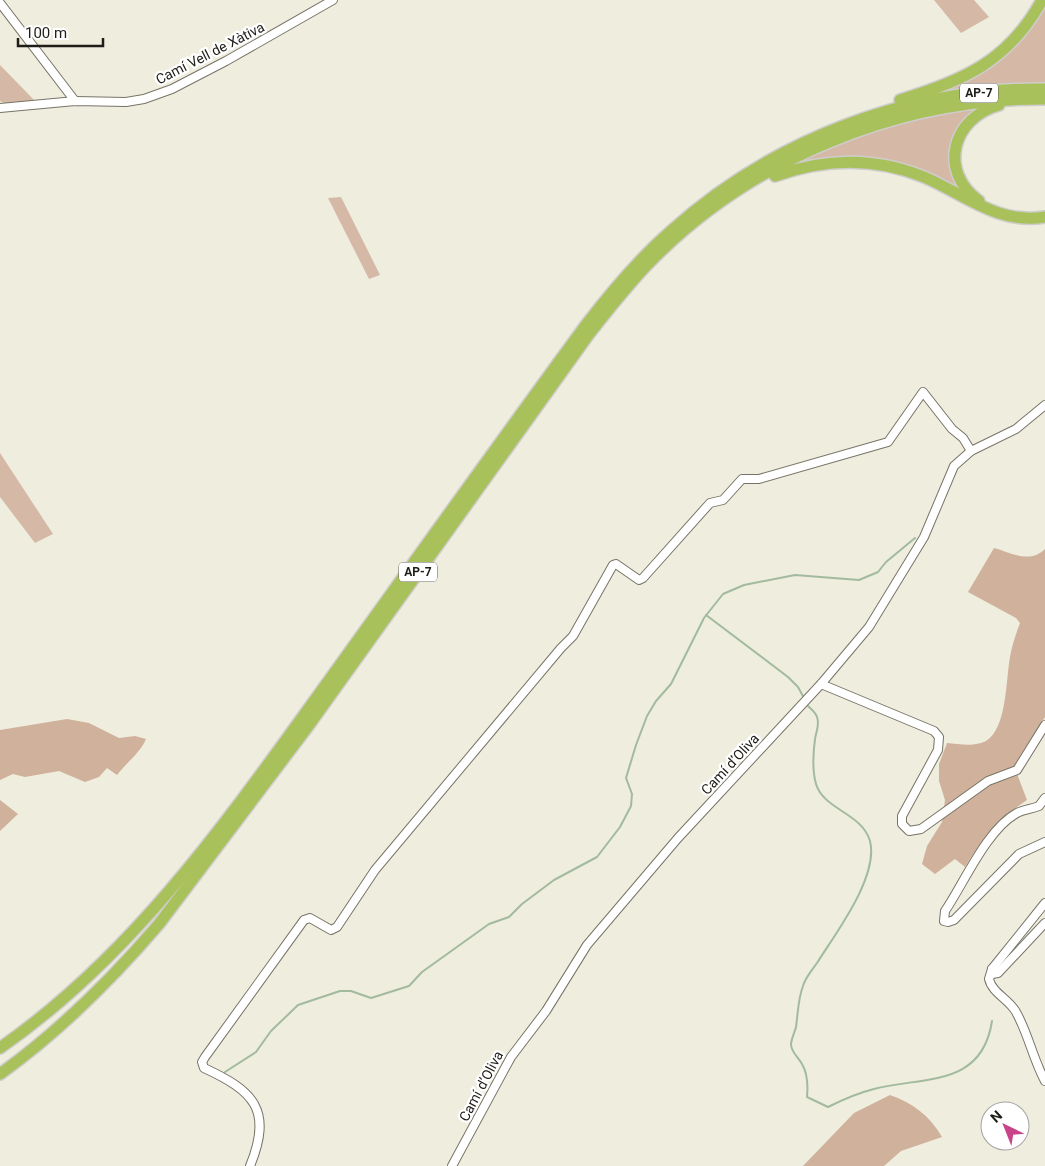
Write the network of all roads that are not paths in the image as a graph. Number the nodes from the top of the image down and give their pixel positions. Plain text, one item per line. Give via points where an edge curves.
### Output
1 (333, 0) edge
2 (1042, 0) edge
3 (0, 3) edge
4 (1045, 89) edge
5 (1040, 98) edge
6 (74, 100) junction
7 (913, 105) junction
8 (0, 108) edge
9 (878, 115) junction
10 (990, 210) junction
11 (1045, 217) edge
12 (699, 218) junction
13 (1045, 405) edge
14 (971, 451) junction
15 (821, 684) junction
16 (1045, 725) edge
17 (1045, 798) edge
18 (1045, 842) edge
19 (1045, 903) edge
20 (1045, 923) edge
21 (992, 969) junction
22 (0, 1048) edge
23 (0, 1074) edge
24 (1045, 1081) edge
25 (250, 1166) edge
26 (452, 1166) edge

1 - 6 street, Camí Vell de Xàtiva via 227,61 161,93 126,102
2 - 7 highway via 1012,44 984,66
3 - 6 street
4 - 7 highway, AP-7 via 977,93
5 - 7 highway, AP-7
5 - 10 highway via 988,108 971,119 960,134 955,160 957,173 968,192
6 - 8 street, Camí Vell de Xàtiva
7 - 9 highway
7 - 9 highway, AP-7
9 - 12 highway, AP-7 via 744,187
9 - 22 highway, AP-7 via 773,151 671,230 609,294 192,865 154,911 73,991
10 - 11 highway via 1016,218
10 - 12 highway via 908,172 873,163 837,161 792,170 761,182 713,213
12 - 23 highway, AP-7 via 648,264 589,334 309,725 160,924 76,1012
13 - 14 street, Camí d’Oliva via 1016,429
14 - 15 street, Camí d’Oliva via 949,473 930,526 880,610
14 - 25 street via 964,438 952,429 923,392 888,442 759,479 742,478 723,500 710,503 643,578 640,580 613,565 573,636 375,870 337,927 332,930 310,918 304,920 205,1057 202,1062 204,1068 244,1090 258,1109 257,1145
15 - 16 street via 934,731 939,737 938,750 902,816 902,824 910,831 921,829 988,781 1017,770
15 - 26 street, Camí d’Oliva via 678,838 587,945 546,1011 511,1056
17 - 18 street via 1039,806 1011,817 995,833 945,911 944,921 954,920 1019,854
19 - 21 street
20 - 21 street via 1003,969 994,975
21 - 24 street via 989,976 991,986 1017,1013

